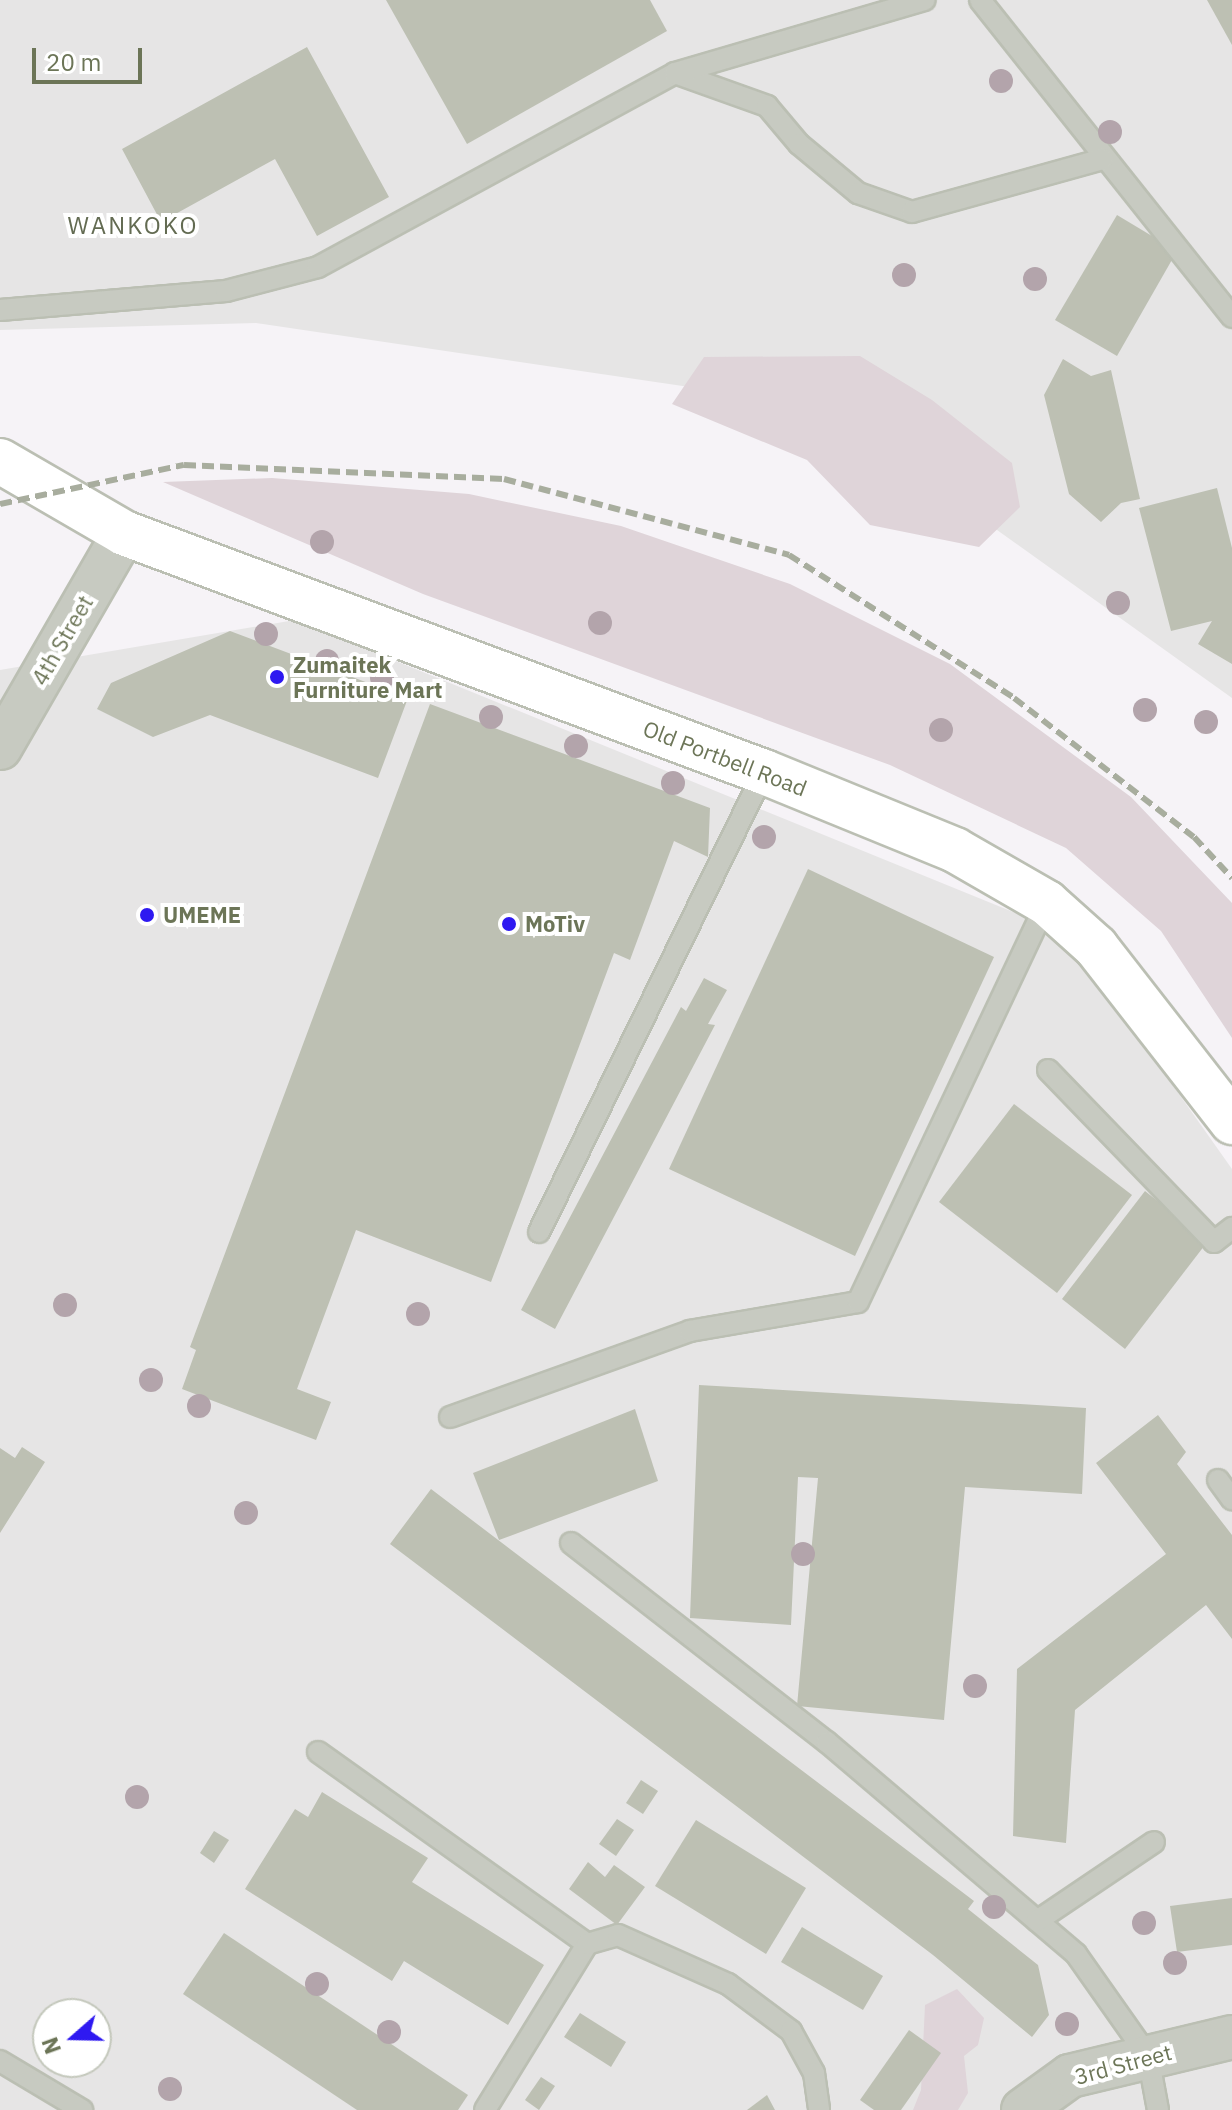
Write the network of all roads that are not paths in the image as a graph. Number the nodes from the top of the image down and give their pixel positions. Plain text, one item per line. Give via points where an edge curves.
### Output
1 (925, 0) edge
2 (980, 0) edge
3 (675, 73) junction
4 (1103, 159) junction
5 (0, 310) edge
6 (1232, 317) edge
7 (0, 461) edge
8 (124, 533) junction
9 (0, 748) edge
10 (764, 772) junction
11 (1047, 903) junction
12 (1048, 1070) dead end
13 (1232, 1122) edge
14 (1232, 1228) edge
15 (539, 1232) dead end
16 (450, 1417) dead end
17 (1218, 1480) dead end
18 (1232, 1499) edge
19 (571, 1543) dead end
20 (318, 1752) dead end
21 (1154, 1842) dead end
22 (1037, 1921) junction
23 (587, 1944) junction
24 (1232, 2037) edge
25 (1148, 2056) junction
26 (0, 2061) edge
27 (486, 2109) edge
28 (82, 2110) edge
29 (819, 2110) edge
30 (1023, 2110) edge
31 (1158, 2110) edge

1 - 3 lane
2 - 4 lane
3 - 4 lane via 767,106 808,152 858,193 912,212
3 - 5 lane via 318,267 226,291
4 - 6 lane
7 - 8 main road, Old Portbell Road
8 - 9 street, 4th Street
8 - 10 main road, Old Portbell Road
10 - 11 main road, Old Portbell Road via 955,850
10 - 15 lane
11 - 13 main road, Old Portbell Road via 1096,947
11 - 16 lane via 858,1302 690,1331
12 - 14 lane via 1214,1242
17 - 18 lane
19 - 22 lane via 827,1742
20 - 23 lane
21 - 22 lane
22 - 25 lane via 1076,1954
23 - 27 lane
23 - 29 lane via 618,1935 728,1984 791,2031 814,2073
24 - 25 street, 3rd Street
25 - 30 street, 3rd Street via 1070,2076
25 - 31 lane
26 - 28 lane

